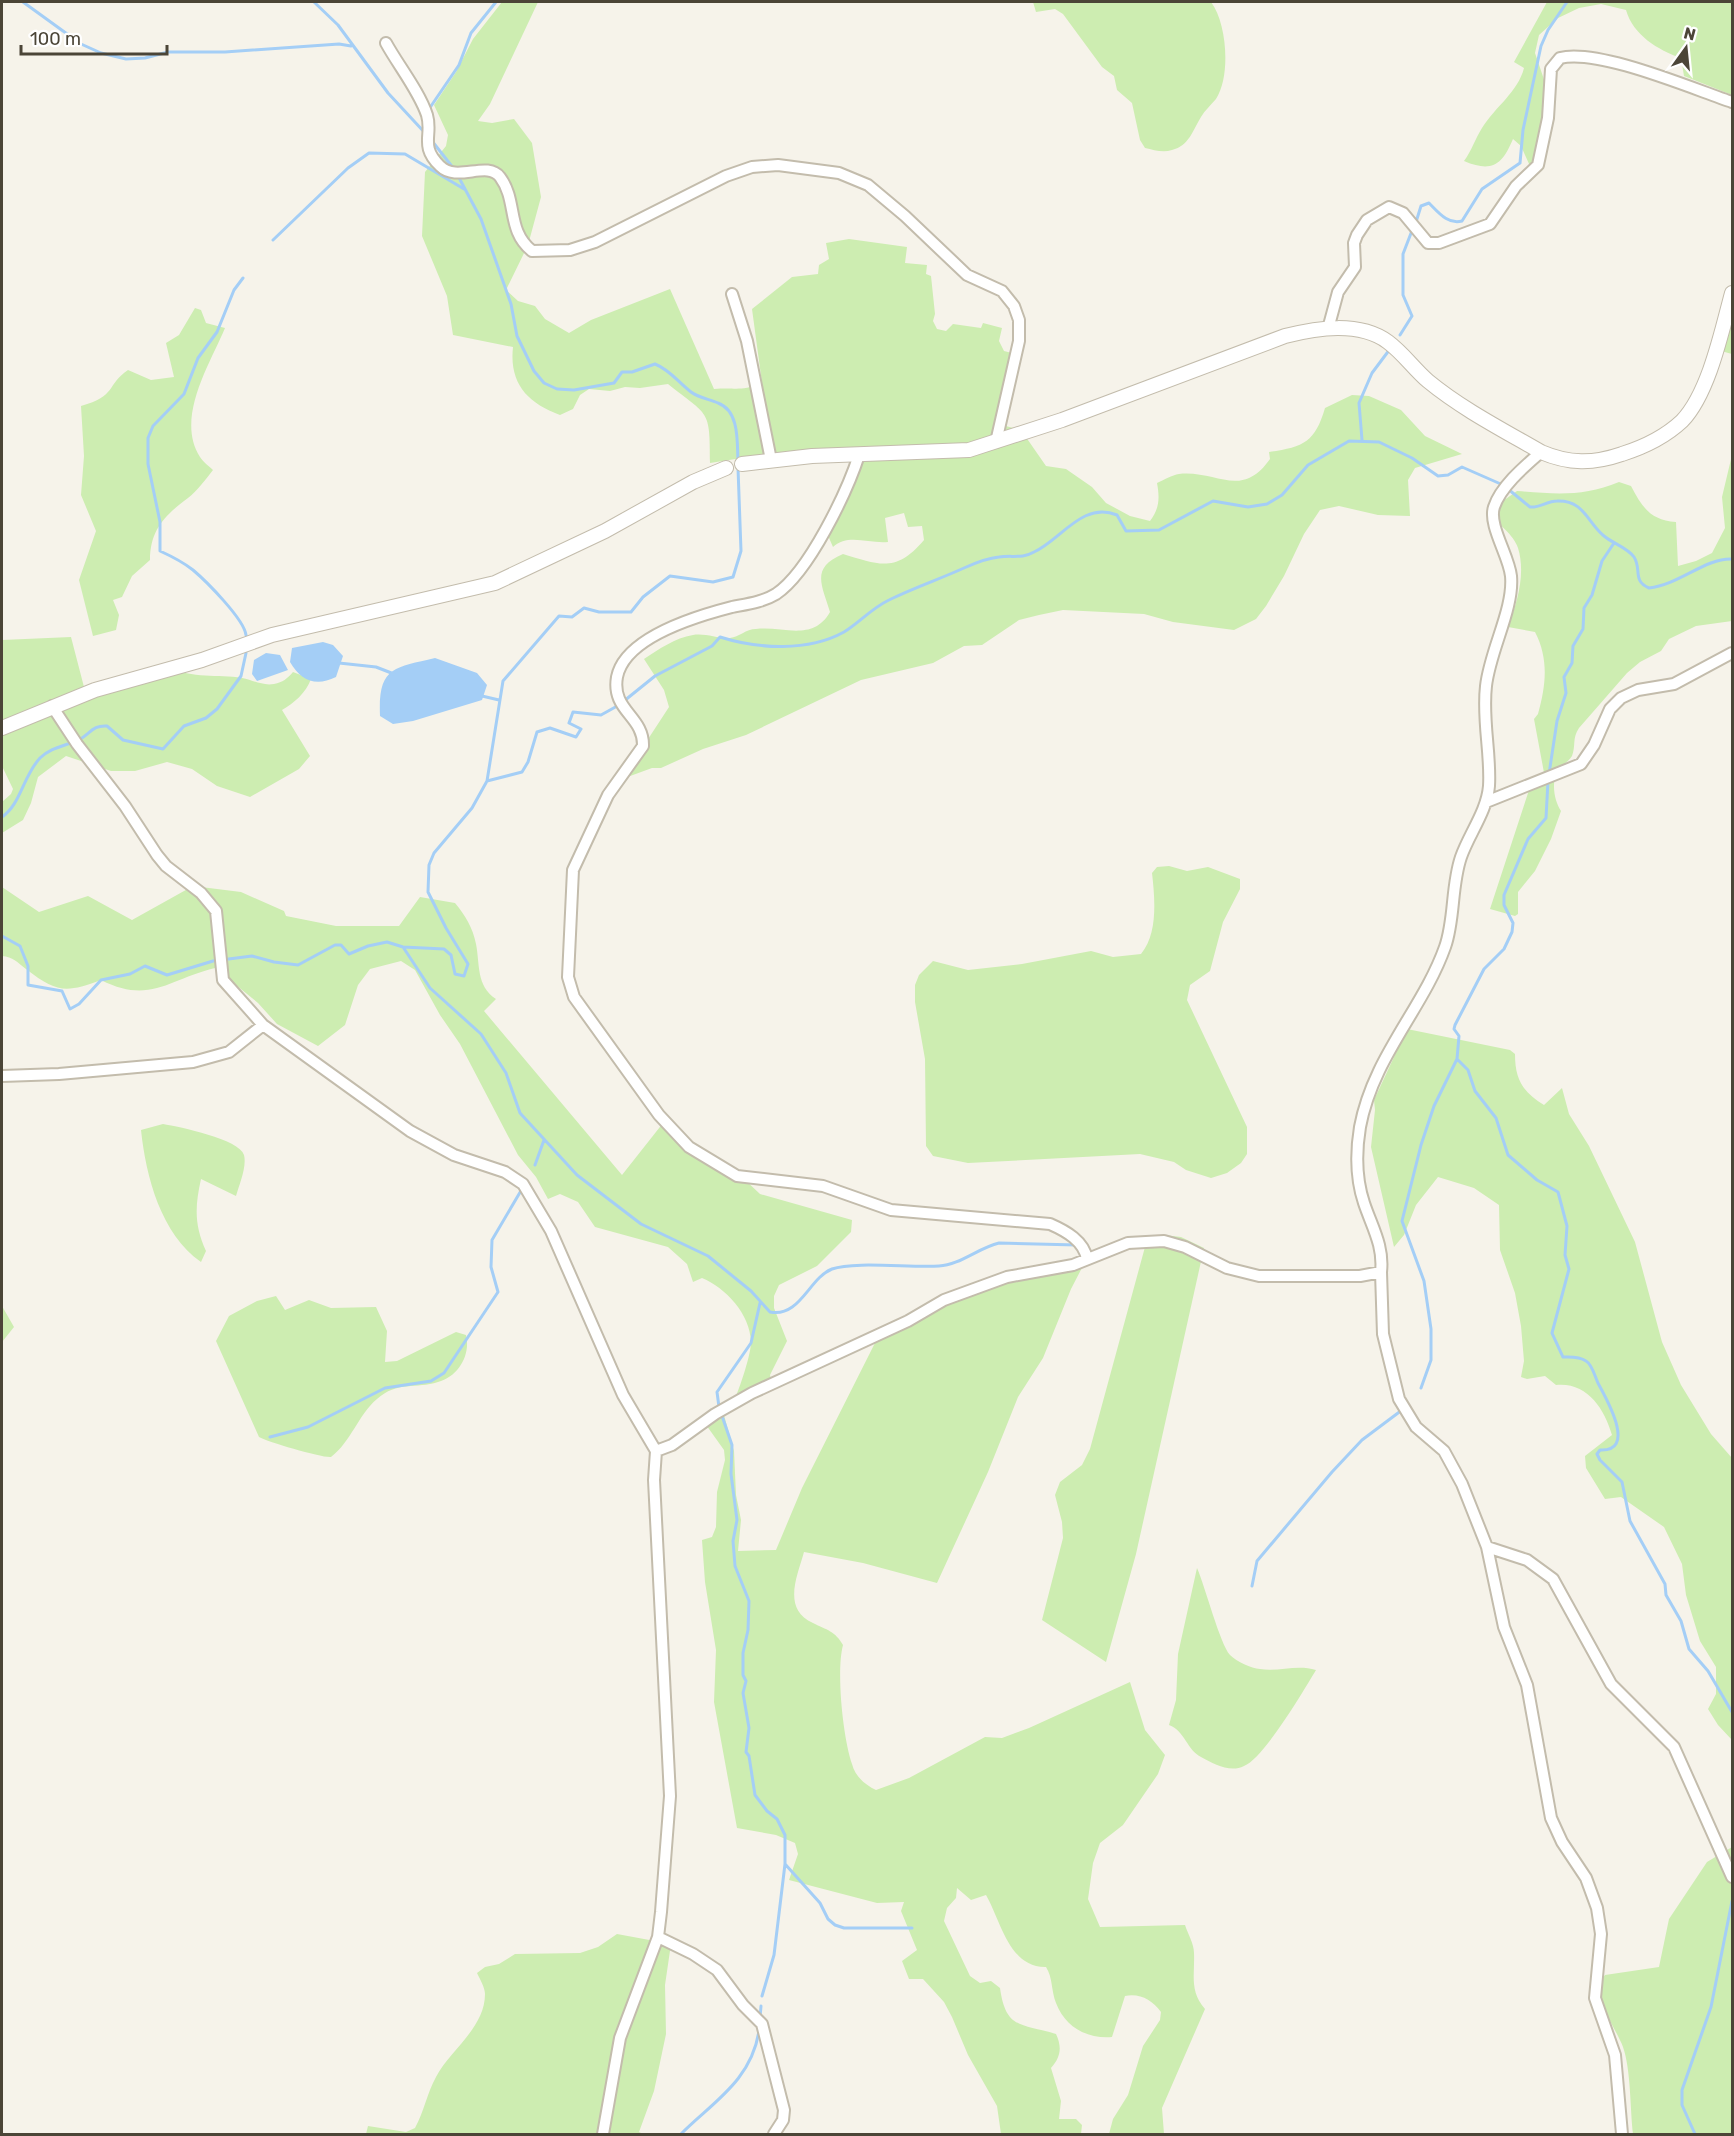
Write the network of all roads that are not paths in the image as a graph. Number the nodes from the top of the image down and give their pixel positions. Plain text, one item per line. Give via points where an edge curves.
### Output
1 (386, 43) dead end
2 (1732, 102) edge
3 (1732, 293) edge
4 (732, 294) dead end
5 (1328, 329) junction
6 (996, 442) junction
7 (1541, 452) junction
8 (859, 455) junction
9 (771, 460) junction
10 (742, 464) joint
11 (726, 468) joint
12 (1732, 653) edge
13 (51, 706) junction
14 (2, 728) edge
15 (1486, 802) junction
16 (263, 1025) junction
17 (2, 1076) edge
18 (1087, 1259) junction
19 (1381, 1272) junction
20 (656, 1450) junction
21 (1486, 1547) junction
22 (1732, 1877) edge
23 (658, 1937) junction
24 (603, 2134) edge
25 (774, 2134) edge
26 (1622, 2134) edge

1 - 6 street via 427,116 426,142 438,164 454,173 491,171 500,176 521,242 532,251 570,250 595,242 726,176 752,167 778,165 823,170 868,185 967,274 1002,291 1014,306 1019,340
2 - 5 street via 1636,69 1581,56 1560,58 1551,69 1548,118 1538,165 1508,196 1497,216 1484,226 1439,243 1428,243 1403,213 1389,207 1383,209 1367,220 1357,235 1354,267 1338,292
3 - 7 street via 1699,396 1683,420 1638,449 1600,460 1581,463
4 - 9 street via 747,341
5 - 6 street via 1285,336
5 - 7 street via 1352,329 1387,341 1427,381
6 - 8 street via 956,452
7 - 15 street via 1500,495 1493,517 1509,566 1511,587 1486,688
8 - 9 street
8 - 18 street via 846,489 812,551 783,588 767,598 649,638 627,655 620,668 618,698 640,729 643,746 608,795 573,870 568,958 572,991 606,1043 675,1132 694,1151 737,1176 823,1186 891,1210 1050,1224 1082,1245
9 - 10 street
10 - 11 street
11 - 13 street via 495,583 304,626
12 - 15 street via 1674,684 1638,690 1621,698 1610,709 1581,764
13 - 14 street
13 - 16 street via 162,861 201,893 216,911 221,973 230,991
15 - 19 street via 1458,866 1445,946 1382,1065 1361,1125 1358,1177 1381,1248
16 - 17 street via 229,1052 193,1062
16 - 20 street via 410,1131 454,1155 505,1172 523,1184 551,1232 623,1395
18 - 19 street via 1128,1243 1149,1240 1185,1247 1227,1268 1260,1276 1360,1276
18 - 20 street via 1007,1277 944,1300 908,1321 752,1393 681,1440
19 - 21 street via 1383,1334 1403,1408 1453,1465
20 - 23 street via 654,1480 670,1796
21 - 22 street via 1527,1560 1553,1579 1611,1684 1674,1747
21 - 26 street via 1504,1627 1527,1685 1551,1818 1586,1878 1597,1908 1601,1934 1595,1998 1615,2055
23 - 24 street via 620,2038
23 - 25 street via 717,1970 762,2024 784,2110

